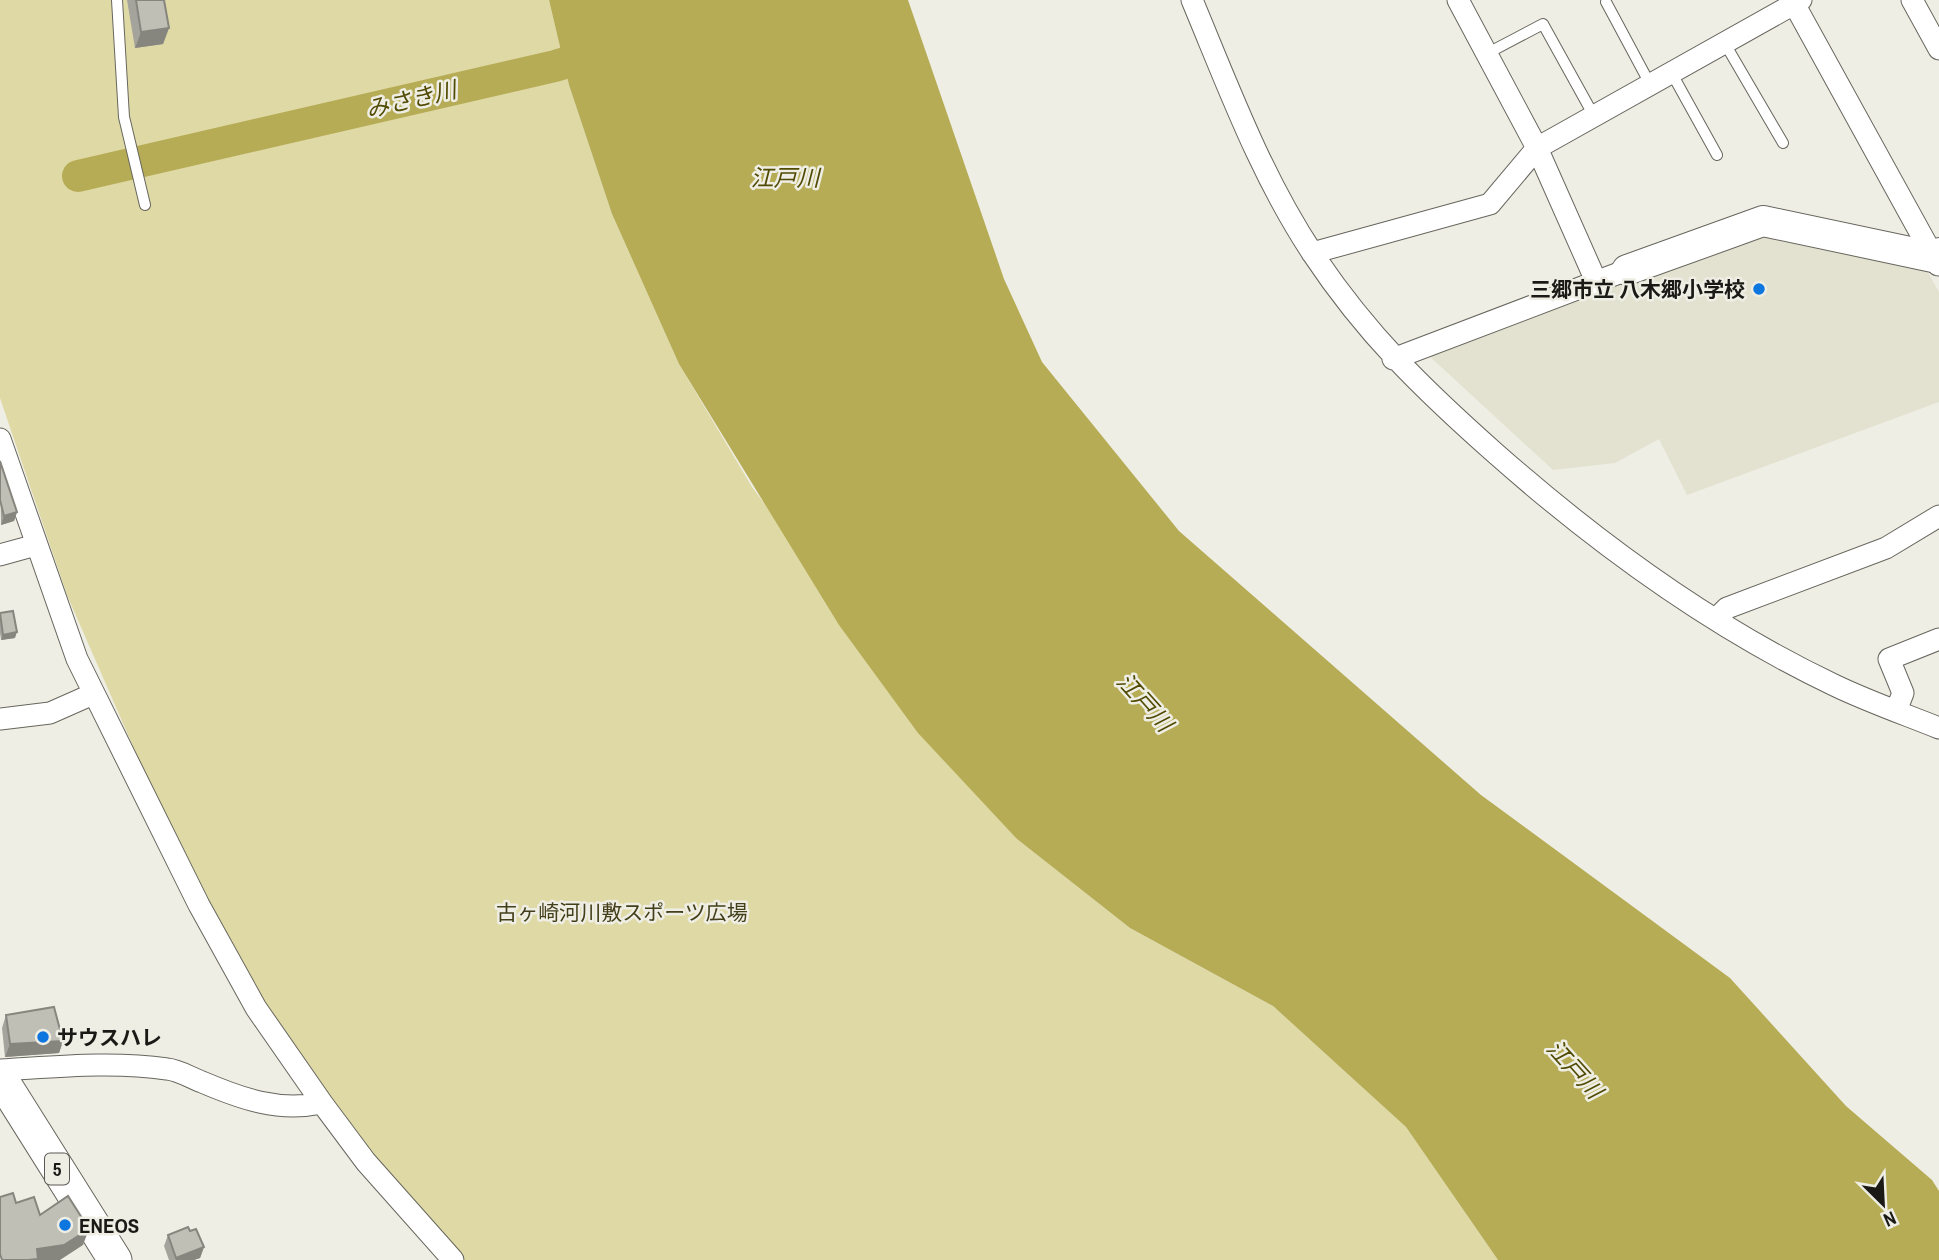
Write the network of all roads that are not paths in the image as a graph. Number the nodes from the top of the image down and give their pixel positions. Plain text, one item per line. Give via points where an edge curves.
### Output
1 (117, 0) edge
2 (1192, 0) edge
3 (1458, 0) edge
4 (1912, 0) edge
5 (1796, 1) edge
6 (1606, 2) dead end
7 (1724, 41) junction
8 (1939, 49) edge
9 (1486, 54) junction
10 (1671, 72) junction
11 (1650, 84) junction
12 (1594, 116) junction
13 (1783, 143) dead end
14 (1537, 148) junction
15 (1717, 155) dead end
16 (145, 205) dead end
17 (1312, 253) junction
18 (1937, 259) edge
19 (1627, 270) joint
20 (1596, 281) junction
21 (1393, 359) junction
22 (0, 439) edge
23 (1939, 516) edge
24 (36, 545) junction
25 (0, 555) edge
26 (1716, 619) junction
27 (1939, 639) edge
28 (93, 694) junction
29 (1896, 711) junction
30 (0, 719) edge
31 (1939, 728) edge
32 (0, 1070) edge
33 (0, 1077) edge
34 (322, 1103) junction
35 (115, 1260) edge
36 (453, 1260) edge

1 - 16 lane via 124,117
2 - 17 street via 1270,180
3 - 9 street
4 - 8 street
5 - 7 street
5 - 18 street
6 - 11 lane
7 - 10 street
7 - 13 lane
9 - 12 lane via 1543,24
9 - 14 street
10 - 11 street
10 - 15 lane
11 - 12 street
12 - 14 street
14 - 17 street via 1490,204
14 - 20 street
17 - 21 street
18 - 19 street via 1763,221
19 - 20 street
20 - 21 street
21 - 26 street via 1566,514
22 - 24 street
23 - 26 street via 1886,548 1727,608
24 - 25 street
24 - 28 street
26 - 29 street via 1796,667
27 - 29 street via 1889,659 1903,693
28 - 30 street via 50,713
28 - 34 street via 256,1008
29 - 31 street
32 - 34 street via 68,1066 170,1069 256,1102 303,1107
33 - 35 main road, 5
34 - 36 street via 366,1163

